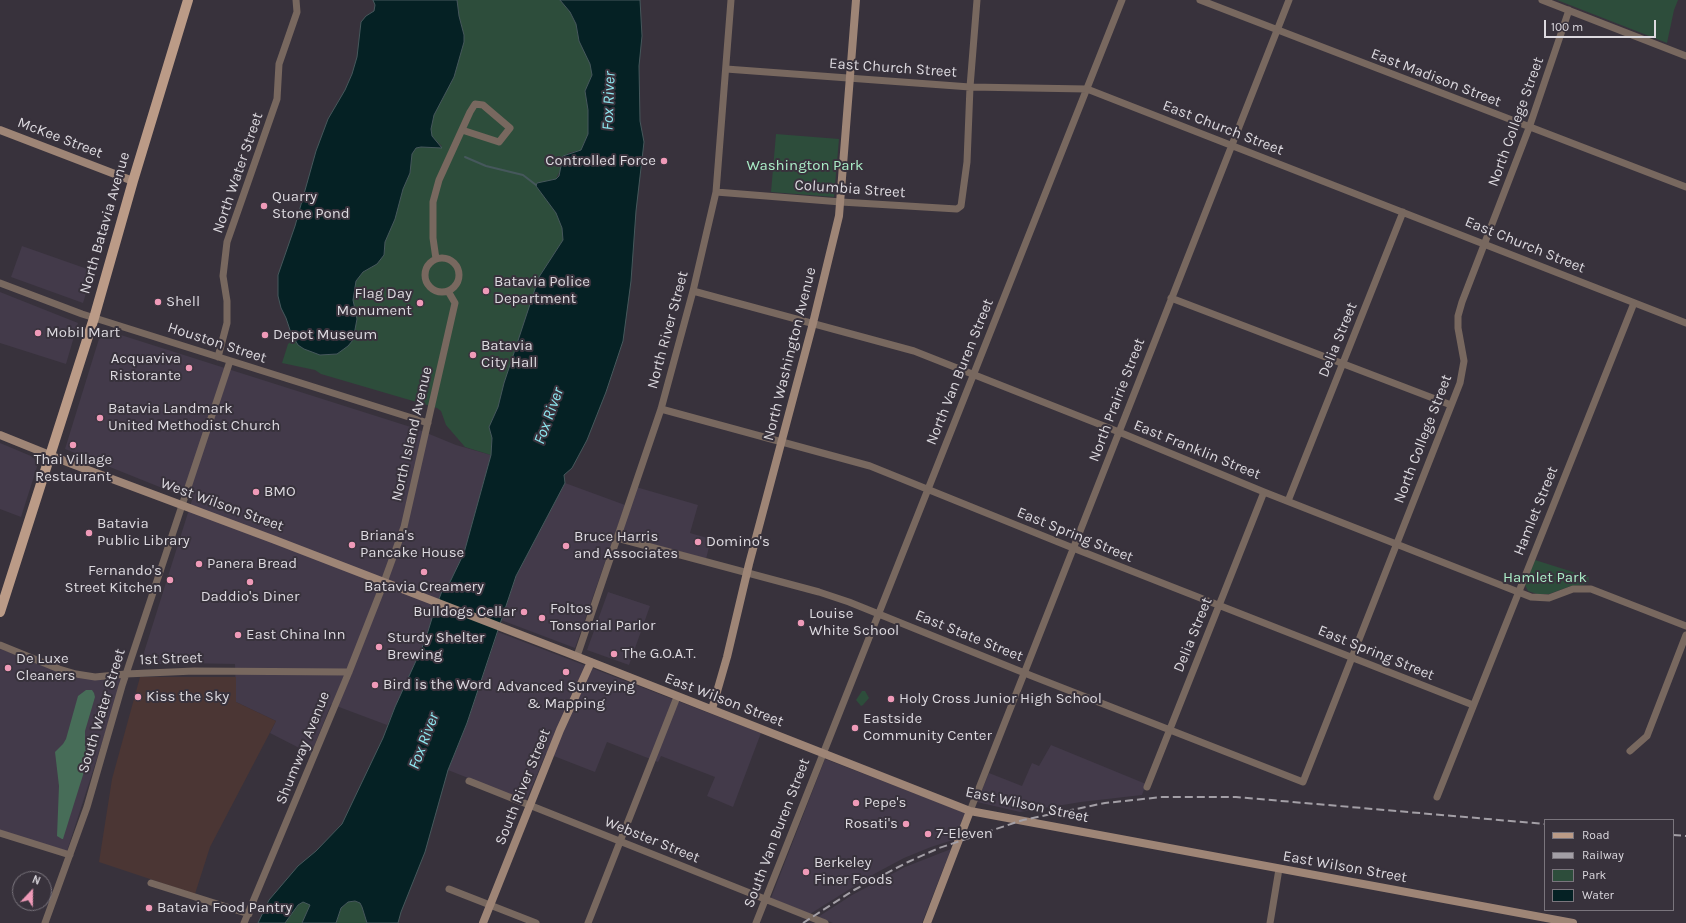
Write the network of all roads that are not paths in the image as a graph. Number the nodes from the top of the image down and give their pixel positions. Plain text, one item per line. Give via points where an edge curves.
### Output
1 (188, 0) edge
2 (296, 0) edge
3 (731, 0) edge
4 (856, 0) edge
5 (977, 0) edge
6 (1122, 0) edge
7 (1200, 0) edge
8 (1289, 0) edge
9 (1542, 0) edge
10 (1569, 10) junction
11 (1277, 30) junction
12 (1686, 56) edge
13 (726, 69) junction
14 (850, 78) junction
15 (970, 86) junction
16 (1087, 89) junction
17 (1529, 128) junction
18 (0, 130) edge
19 (462, 130) junction
20 (1232, 146) junction
21 (133, 181) junction
22 (1686, 187) edge
23 (716, 192) junction
24 (840, 202) junction
25 (1403, 212) junction
26 (1485, 243) junction
27 (436, 259) junction
28 (0, 283) edge
29 (448, 291) junction
30 (693, 291) junction
31 (1171, 298) junction
32 (1634, 303) junction
33 (94, 318) junction
34 (813, 323) junction
35 (1686, 323) edge
36 (218, 357) junction
37 (230, 361) junction
38 (1342, 365) junction
39 (973, 374) junction
40 (1451, 405) junction
41 (660, 409) junction
42 (428, 424) junction
43 (1119, 432) junction
44 (0, 435) edge
45 (782, 442) junction
46 (50, 455) junction
47 (928, 489) junction
48 (1264, 492) junction
49 (1288, 501) junction
50 (181, 505) junction
51 (617, 538) junction
52 (1396, 544) junction
53 (1073, 548) junction
54 (747, 572) junction
55 (383, 582) junction
56 (1518, 592) junction
57 (434, 602) joint
58 (1219, 605) junction
59 (0, 612) edge
60 (878, 613) junction
61 (1686, 626) edge
62 (1686, 635) edge
63 (0, 645) edge
64 (577, 656) junction
65 (1352, 657) junction
66 (591, 662) junction
67 (348, 672) junction
68 (1024, 673) junction
69 (126, 674) junction
70 (677, 697) junction
71 (1473, 705) junction
72 (712, 709) junction
73 (1170, 730) junction
74 (1630, 751) dead end
75 (822, 753) junction
76 (469, 782) dead end
77 (1303, 782) joint
78 (1147, 788) dead end
79 (1437, 797) dead end
80 (530, 805) junction
81 (970, 811) junction
82 (0, 833) edge
83 (620, 841) junction
84 (70, 855) junction
85 (1279, 869) junction
86 (151, 883) dead end
87 (449, 889) dead end
88 (765, 899) junction
89 (490, 905) junction
90 (249, 914) junction
91 (45, 923) edge
92 (244, 923) edge
93 (483, 923) edge
94 (536, 923) edge
95 (588, 923) edge
96 (756, 923) edge
97 (825, 923) edge
98 (927, 923) edge
99 (1270, 923) edge
100 (1573, 923) edge

1 - 21 main road, North Batavia Avenue
2 - 36 street, North Water Street via 297,12 279,64 277,99 227,242 223,276 227,323
3 - 13 street, North River Street
4 - 14 main road, North Washington Avenue
5 - 15 street
6 - 16 street, North Van Buren Street
7 - 11 street, East Madison Street
8 - 11 street, North Prairie Street
9 - 10 street
10 - 12 street
10 - 17 street, North College Street
11 - 17 street, East Madison Street
11 - 20 street, North Prairie Street
13 - 14 street, East Church Street
13 - 23 street, North River Street
14 - 15 street, East Church Street
14 - 24 main road, North Washington Avenue
15 - 16 street, East Church Street
15 - 24 street, Columbia Street via 967,162 961,206 957,209
16 - 20 street, East Church Street
16 - 39 street, North Van Buren Street
17 - 22 street, East Madison Street
17 - 26 street, North College Street
18 - 21 main road, McKee Street
19 - 19 street via 475,104 483,105 510,128 500,142
19 - 27 street via 439,180 433,202
20 - 25 street, East Church Street
20 - 31 street, North Prairie Street
21 - 33 main road, North Batavia Avenue
23 - 24 street, Columbia Street
23 - 30 street, North River Street
24 - 34 main road, North Washington Avenue via 839,216
25 - 26 street, East Church Street
25 - 38 street, Delia Street
26 - 32 street, East Church Street
26 - 40 street, North College Street via 1460,309 1458,328 1463,369
27 - 29 street via 426,269 426,280 432,289
27 - 29 street via 446,258 457,267 459,278
28 - 33 street, Houston Street
29 - 42 street, North Island Avenue via 455,303
30 - 34 street, East Franklin Street
30 - 41 street, North River Street
31 - 38 street
31 - 43 street, North Prairie Street
32 - 35 street, East Church Street
32 - 56 street, Hamlet Street
33 - 36 street, Houston Street
33 - 46 main road, North Batavia Avenue
34 - 39 street, East Franklin Street via 914,351
34 - 45 main road, North Washington Avenue
36 - 37 street, Houston Street
37 - 42 street, Houston Street
37 - 50 street
38 - 40 street
38 - 49 street, Delia Street
39 - 43 street, East Franklin Street
39 - 47 street, North Van Buren Street
40 - 52 street, North College Street
41 - 45 street, East Spring Street
41 - 51 street, North River Street
42 - 55 street, North Island Avenue via 404,527
43 - 48 street, East Franklin Street
43 - 53 street, North Prairie Street
44 - 46 main road, West Wilson Street
45 - 47 street, East Spring Street via 870,466
45 - 54 main road, North Washington Avenue
46 - 50 main road, West Wilson Street
46 - 59 main road, North Batavia Avenue
47 - 53 street, East Spring Street
47 - 60 street, North Van Buren Street
48 - 49 street, East Franklin Street
48 - 58 street, Delia Street
49 - 52 street, East Franklin Street
50 - 55 main road, West Wilson Street
50 - 69 street, South Water Street
51 - 54 street, East State Street
51 - 64 street, North River Street
52 - 56 street, East Franklin Street
52 - 65 street, North College Street
53 - 58 street, East Spring Street
53 - 68 street, North Prairie Street
54 - 60 street, East State Street via 819,592
54 - 72 main road, North Washington Avenue
55 - 57 main road, West Wilson Street
55 - 67 street, Shumway Avenue
56 - 61 street, East Franklin Street via 1542,598 1579,588 1591,589
56 - 71 street, Hamlet Street
57 - 64 main road, East Wilson Street
58 - 65 street, East Spring Street
58 - 73 street, Delia Street
60 - 68 street, East State Street
60 - 75 street, North Van Buren Street
62 - 74 street via 1647,736
63 - 69 street, 1st Street via 76,674 95,677
64 - 66 main road, East Wilson Street
65 - 71 street, East Spring Street
65 - 77 street, North College Street
66 - 70 main road, East Wilson Street
66 - 80 main road, South River Street
67 - 69 street, 1st Street via 194,671
67 - 90 street, Shumway Avenue
68 - 73 street, East State Street
68 - 81 street, North Prairie Street
69 - 84 street, South Water Street via 87,807
70 - 72 main road, East Wilson Street
70 - 83 street
71 - 79 street, Hamlet Street
72 - 75 main road, East Wilson Street
73 - 77 street, East State Street
73 - 78 street, Delia Street
75 - 81 main road, East Wilson Street
75 - 88 street, South Van Buren Street
76 - 80 street, Webster Street
80 - 83 street, Webster Street
80 - 89 main road, South River Street
81 - 85 main road, East Wilson Street
81 - 98 main road
82 - 84 street
83 - 88 street, Webster Street
83 - 95 street
84 - 91 street, South Water Street
85 - 99 street
85 - 100 main road, East Wilson Street
86 - 90 street
87 - 89 street
88 - 96 street, South Van Buren Street
88 - 97 street, Webster Street
89 - 93 main road, South River Street
89 - 94 street
90 - 92 street, Shumway Avenue

